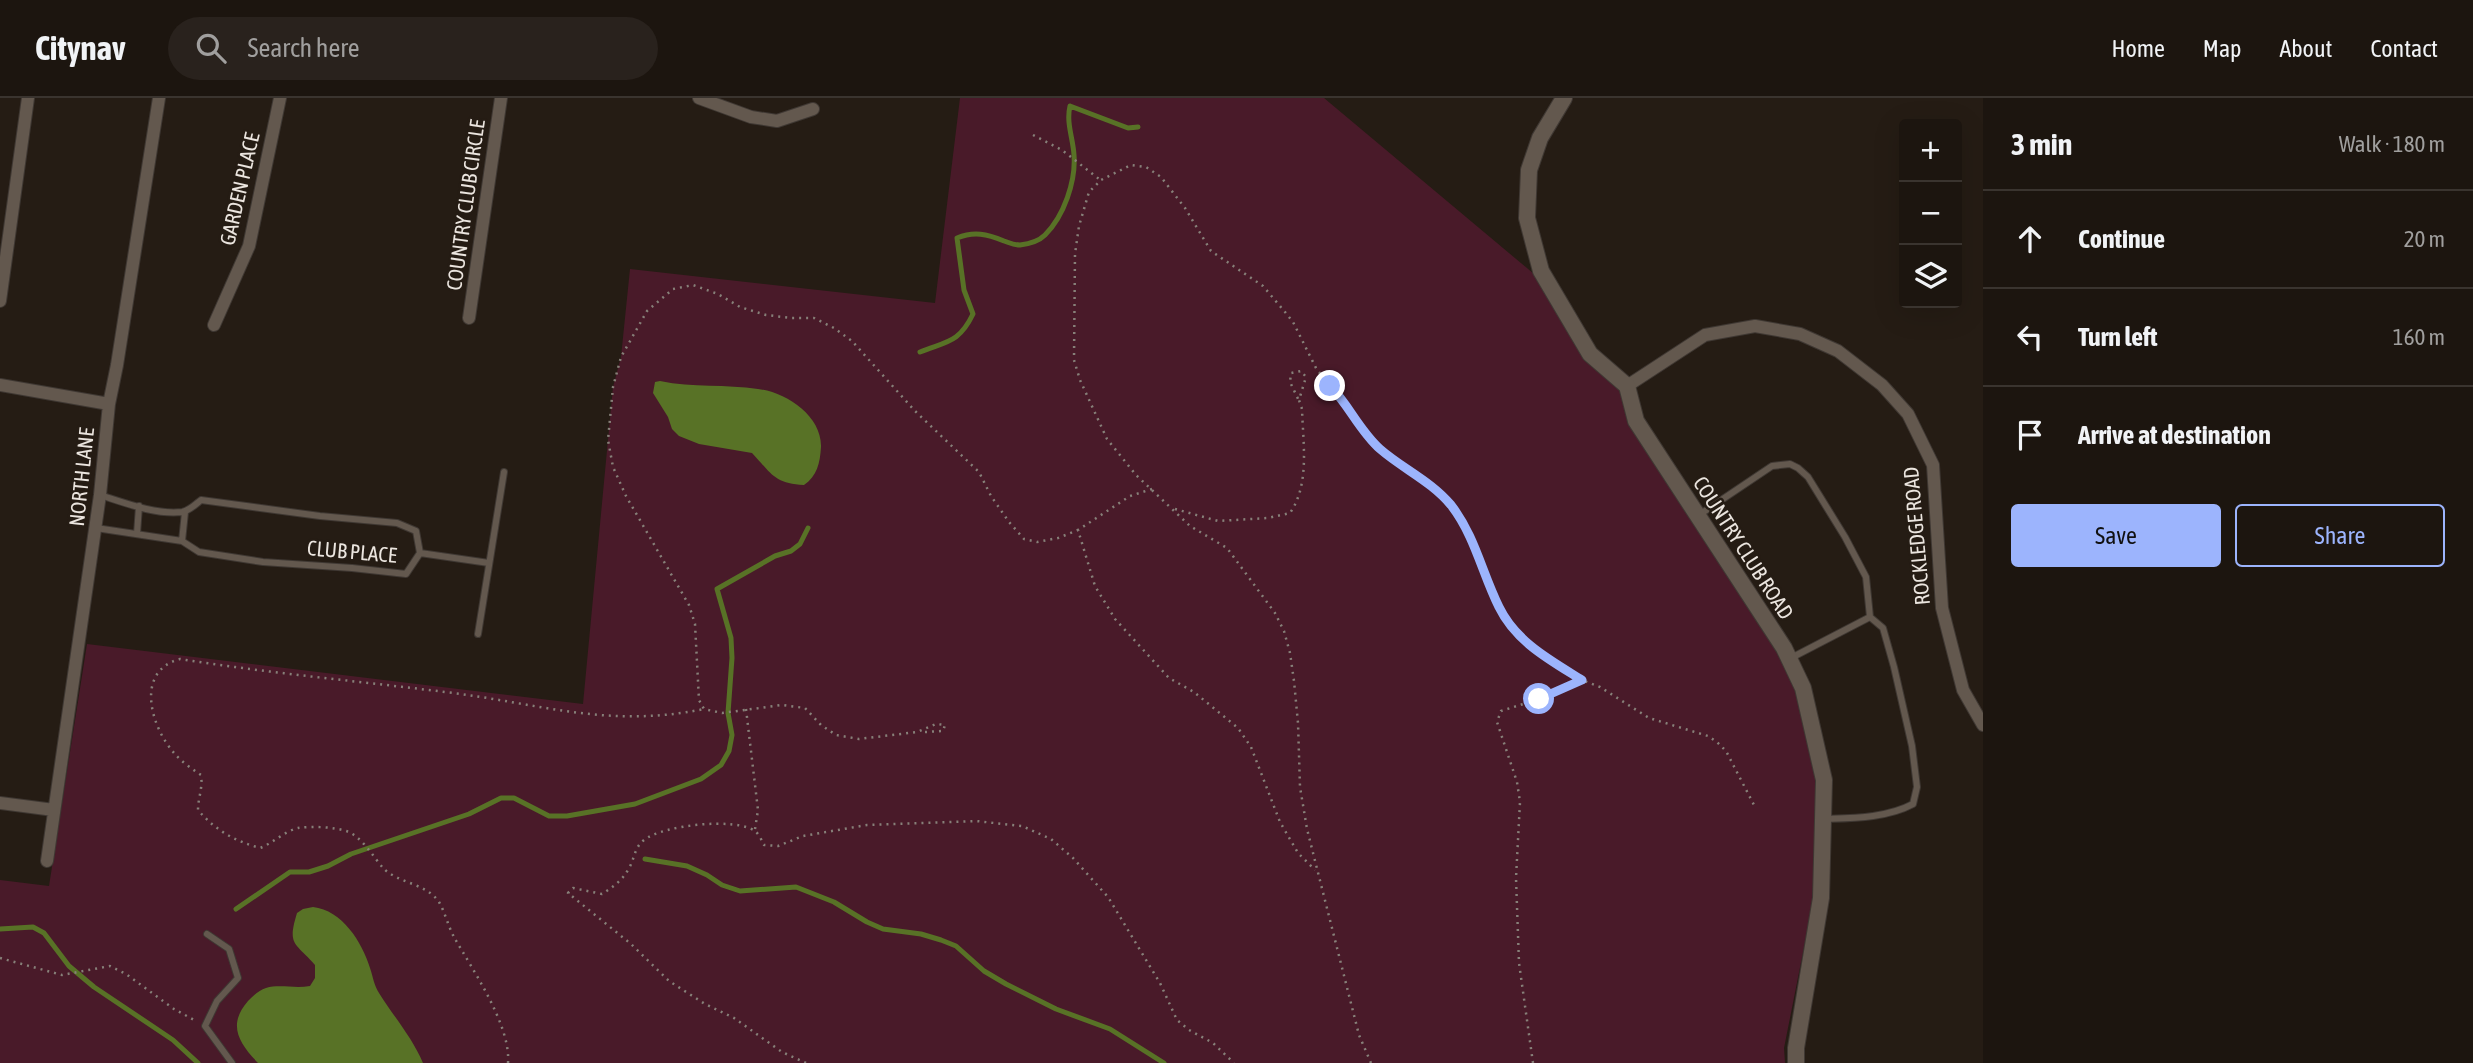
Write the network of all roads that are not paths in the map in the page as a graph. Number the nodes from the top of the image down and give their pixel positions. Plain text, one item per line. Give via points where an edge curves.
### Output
1 (28, 98) edge
2 (159, 98) edge
3 (280, 98) edge
4 (501, 98) edge
5 (699, 98) edge
6 (1564, 98) edge
7 (813, 109) dead end
8 (0, 301) edge
9 (469, 318) dead end
10 (214, 325) dead end
11 (0, 385) edge
12 (1627, 386) junction
13 (109, 404) junction
14 (504, 472) dead end
15 (100, 495) junction
16 (139, 506) junction
17 (185, 512) junction
18 (1698, 516) junction
19 (96, 528) junction
20 (137, 534) junction
21 (182, 541) junction
22 (420, 553) junction
23 (489, 563) junction
24 (1870, 617) junction
25 (478, 634) dead end
26 (1789, 659) junction
27 (1983, 725) edge
28 (0, 803) edge
29 (54, 810) junction
30 (1823, 819) junction
31 (47, 861) dead end
32 (207, 934) dead end
33 (232, 1063) edge
34 (1796, 1063) edge

1 - 8 street
2 - 13 street, NORTH LANE
3 - 10 street, GARDEN PLACE via 249,246
4 - 9 street, COUNTRY CLUB CIRCLE
5 - 7 street via 751,117 777,121
6 - 12 street via 1540,138 1529,170 1527,218 1541,271 1591,354
11 - 13 street
12 - 18 street, COUNTRY CLUB ROAD via 1636,421
12 - 27 street, ROCKLEDGE ROAD via 1705,335 1755,326 1800,334 1838,351 1882,385 1908,414 1933,465 1942,608 1963,690
13 - 15 street, NORTH LANE
14 - 23 lane
15 - 16 lane, CLUB PLACE
15 - 19 street, NORTH LANE
16 - 17 lane, CLUB PLACE
16 - 20 lane
17 - 21 lane
17 - 22 lane, CLUB PLACE via 201,500 397,523 416,531
18 - 24 lane via 1772,466 1798,468 1808,477 1866,577
18 - 26 street, COUNTRY CLUB ROAD
19 - 20 lane, CLUB PLACE
19 - 29 street, NORTH LANE
20 - 21 lane, CLUB PLACE
21 - 22 lane, CLUB PLACE via 199,552 263,562 406,575
22 - 23 lane
23 - 25 lane
24 - 26 lane
24 - 30 lane via 1883,628 1894,667 1917,787 1913,804 1903,810
26 - 30 street, COUNTRY CLUB ROAD via 1803,688 1824,780
28 - 29 street
29 - 31 street, NORTH LANE
30 - 34 street, COUNTRY CLUB ROAD via 1821,900
32 - 33 lane via 229,949 238,978 217,1001 205,1026

